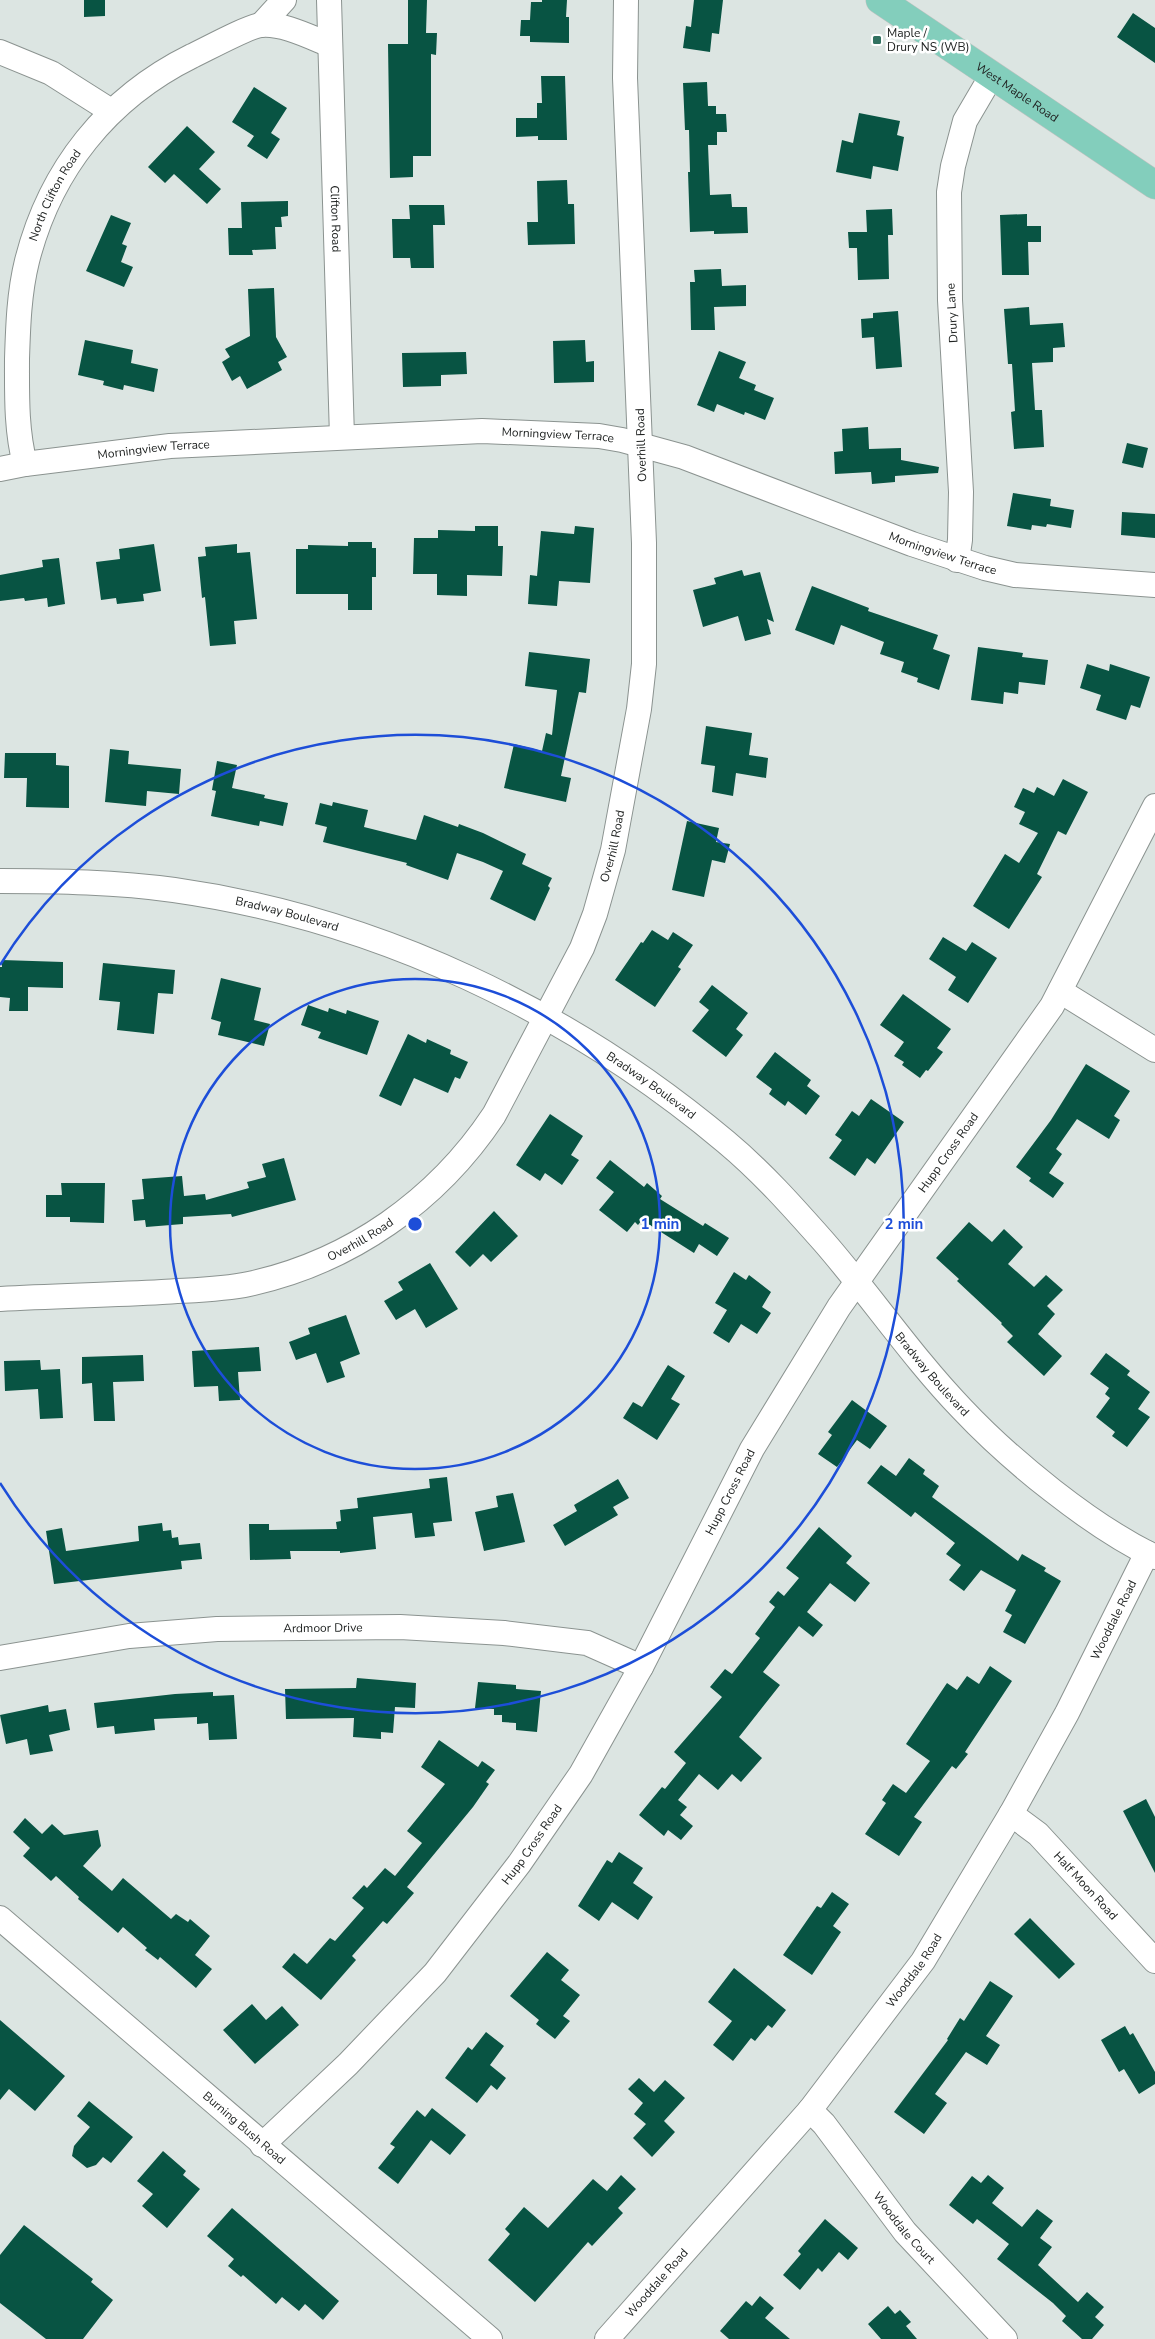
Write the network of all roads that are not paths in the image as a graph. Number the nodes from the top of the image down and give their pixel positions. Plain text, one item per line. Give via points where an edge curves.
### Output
1 (284, 0) edge
2 (329, 0) edge
3 (626, 0) edge
4 (880, 0) edge
5 (260, 25) junction
6 (330, 45) junction
7 (0, 52) edge
8 (992, 75) junction
9 (111, 111) junction
10 (1155, 185) edge
11 (342, 437) junction
12 (641, 445) junction
13 (25, 464) junction
14 (0, 470) edge
15 (957, 560) junction
16 (1155, 585) edge
17 (1155, 806) edge
18 (0, 880) edge
19 (1060, 991) junction
20 (546, 1017) junction
21 (1155, 1050) edge
22 (856, 1283) junction
23 (0, 1299) edge
24 (1151, 1555) edge
25 (0, 1658) edge
26 (641, 1666) junction
27 (1011, 1814) junction
28 (0, 1918) edge
29 (1155, 1962) edge
30 (810, 2110) junction
31 (262, 2145) junction
32 (490, 2339) edge
33 (607, 2339) edge
34 (1005, 2339) edge

1 - 5 street, North Clifton Road
2 - 6 street, Clifton Road
3 - 12 street, Overhill Road via 625,78
4 - 8 main road, West Maple Road
5 - 6 street via 282,28
5 - 9 street, North Clifton Road via 177,63
6 - 11 street, Clifton Road
7 - 9 street via 50,73
8 - 10 main road, West Maple Road
8 - 15 street, Drury Lane via 965,121 949,192 950,300 961,492
9 - 13 street, North Clifton Road via 91,133 56,185 27,262 18,328 17,369 19,440
11 - 12 street, Morningview Terrace via 540,432 598,436
11 - 13 street, Morningview Terrace via 170,446
12 - 15 street, Morningview Terrace via 684,457
12 - 20 street, Overhill Road via 644,664 639,709 606,878 582,948
13 - 14 street, Morningview Terrace
15 - 16 street, Morningview Terrace via 1016,575
17 - 19 street, Hupp Cross Road
18 - 20 street, Bradway Boulevard via 116,884 175,890 244,903 398,948 465,976
19 - 21 street
19 - 22 street, Hupp Cross Road via 997,1086
20 - 22 street, Bradway Boulevard via 624,1066 727,1143 826,1244
20 - 23 street, Overhill Road via 478,1139 412,1207 372,1236 328,1259 248,1284 197,1290
22 - 24 street, Bradway Boulevard via 962,1410 997,1443 1062,1497 1111,1532
22 - 26 street, Hupp Cross Road via 752,1449
24 - 27 street, Wooddale Road
25 - 26 street, Ardmoor Drive via 129,1636 217,1629 400,1627 504,1633 587,1643
26 - 31 street, Hupp Cross Road via 581,1774 519,1864 442,1965 348,2064
27 - 29 street, Half Moon Road via 1038,1834
27 - 30 street, Wooddale Road via 924,1961
28 - 31 street, Burning Bush Road
30 - 33 street, Wooddale Road
30 - 34 street, Wooddale Court via 824,2124 904,2232
31 - 32 street, Burning Bush Road

